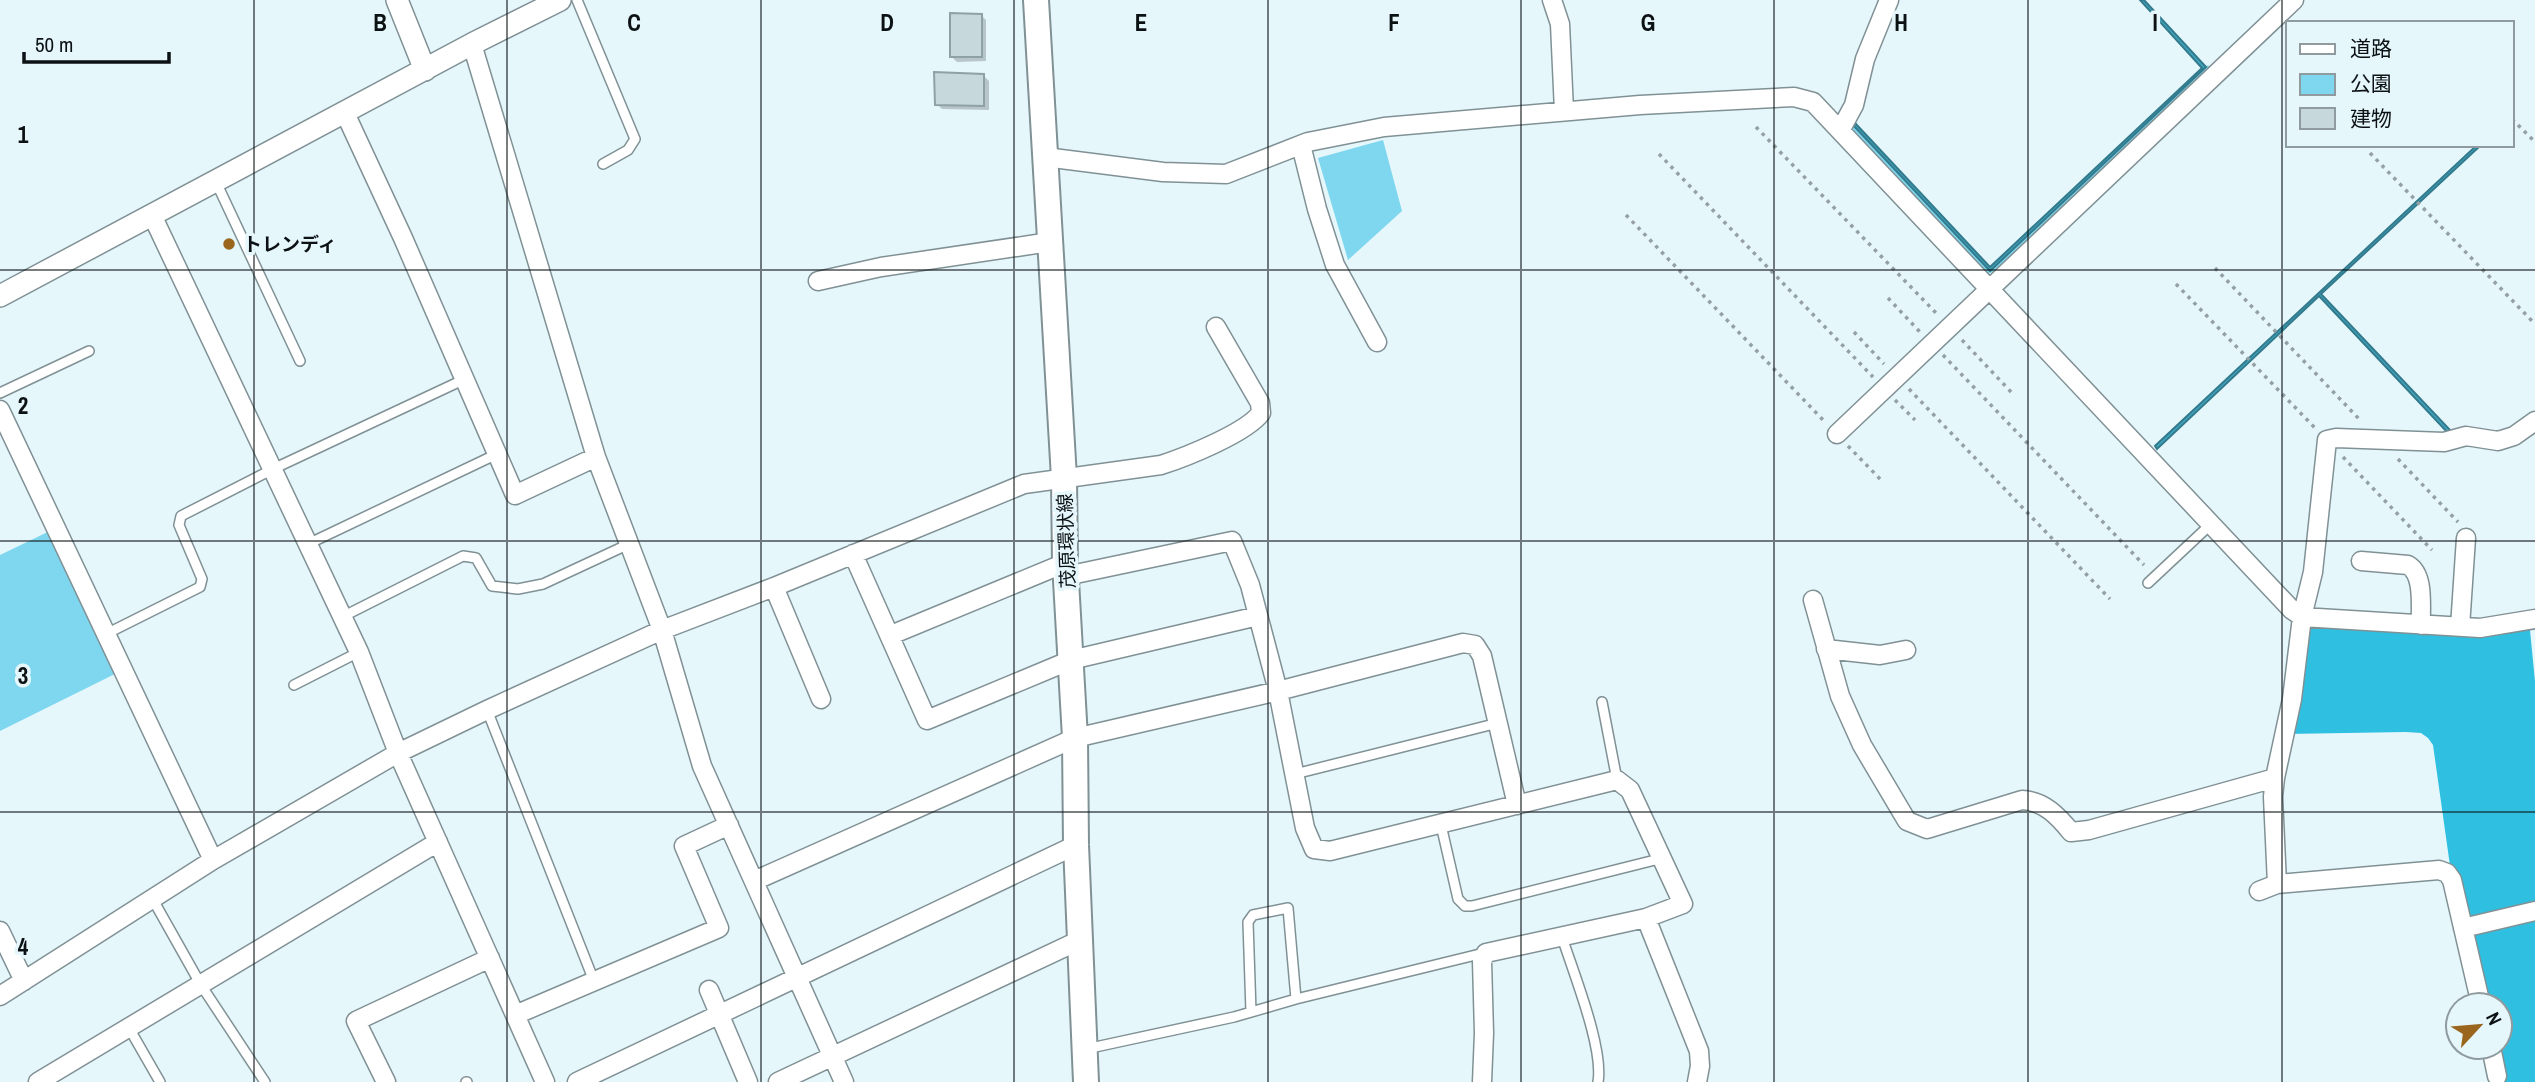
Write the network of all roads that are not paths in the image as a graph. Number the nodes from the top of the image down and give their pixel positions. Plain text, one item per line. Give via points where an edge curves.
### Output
1 (397, 0) edge
2 (560, 0) edge
3 (577, 0) edge
4 (1036, 0) edge
5 (1552, 0) edge
6 (1889, 0) edge
7 (2294, 0) edge
8 (472, 44) junction
9 (425, 70) junction
10 (1564, 111) junction
11 (345, 113) junction
12 (1841, 130) junction
13 (1301, 145) junction
14 (1045, 158) junction
15 (603, 164) dead end
16 (215, 181) junction
17 (152, 215) junction
18 (1050, 243) junction
19 (818, 281) dead end
20 (1989, 287) junction
21 (0, 296) edge
22 (1216, 327) dead end
23 (1377, 342) dead end
24 (89, 351) dead end
25 (300, 361) dead end
26 (465, 379) junction
27 (0, 393) edge
28 (0, 410) edge
29 (2535, 421) edge
30 (1837, 434) road end
31 (497, 454) junction
32 (596, 457) junction
33 (272, 469) junction
34 (1064, 478) junction
35 (2213, 523) junction
36 (2464, 531) road end
37 (308, 544) junction
38 (629, 544) junction
39 (853, 554) junction
40 (2361, 561) dead end
41 (1065, 570) junction
42 (2148, 583) dead end
43 (774, 587) junction
44 (1813, 600) dead end
45 (1258, 616) junction
46 (342, 617) junction
47 (2302, 617) junction
48 (2535, 619) edge
49 (2421, 625) junction
50 (2460, 626) junction
51 (662, 630) junction
52 (106, 634) junction
53 (891, 635) junction
54 (1826, 649) junction
55 (1906, 650) dead end
56 (359, 652) junction
57 (1071, 660) junction
58 (295, 685) dead end
59 (1278, 691) junction
60 (821, 699) dead end
61 (1602, 702) dead end
62 (487, 710) junction
63 (1498, 723) junction
64 (1075, 738) junction
65 (398, 753) junction
66 (1295, 774) junction
67 (2275, 778) junction
68 (1617, 780) junction
69 (1517, 805) junction
70 (729, 825) junction
71 (1441, 825) junction
72 (438, 842) junction
73 (1076, 845) junction
74 (1663, 858) junction
75 (214, 860) junction
76 (754, 881) junction
77 (2277, 884) junction
78 (2259, 891) dead end
79 (152, 898) junction
80 (2535, 911) edge
81 (1646, 918) junction
82 (2463, 928) junction
83 (0, 931) edge
84 (1562, 937) junction
85 (1080, 940) junction
86 (1486, 953) junction
87 (490, 958) junction
88 (797, 977) junction
89 (24, 981) junction
90 (594, 981) junction
91 (201, 985) junction
92 (709, 990) dead end
93 (2478, 991) edge
94 (0, 996) edge
95 (1296, 999) junction
96 (1251, 1012) junction
97 (515, 1015) junction
98 (719, 1015) junction
99 (129, 1028) junction
100 (1085, 1049) junction
101 (833, 1056) junction
102 (2494, 1061) edge
103 (2497, 1076) dead end
104 (50, 1079) edge
105 (160, 1082) edge
106 (265, 1082) edge
107 (386, 1082) edge
108 (545, 1082) edge
109 (577, 1082) edge
110 (748, 1082) edge
111 (778, 1082) edge
112 (844, 1082) edge
113 (1086, 1082) edge
114 (1482, 1082) edge
115 (1598, 1082) edge
116 (1697, 1082) edge

1 - 9 street
2 - 8 street
3 - 15 lane via 635,139 628,150
4 - 14 main road, 茂原環状線
5 - 10 street via 1560,24
6 - 12 street via 1865,59 1854,105
7 - 20 street
8 - 9 street
8 - 32 street
9 - 11 street
10 - 12 street via 1794,97 1813,103
10 - 13 street via 1384,127
11 - 16 street
11 - 26 street
12 - 20 street
13 - 14 street via 1226,174 1163,172
13 - 23 street via 1335,265
14 - 18 main road, 茂原環状線
16 - 17 street
16 - 25 lane
17 - 21 street
17 - 33 street
18 - 19 street via 881,267
18 - 34 main road, 茂原環状線
20 - 30 street
20 - 35 street
22 - 34 street via 1260,403 1256,420 1168,463
24 - 27 lane
26 - 31 street
26 - 33 lane
28 - 52 street
29 - 47 street via 2498,441 2466,436 2444,442 2327,440 2313,572
31 - 32 street via 515,495
31 - 37 lane
32 - 38 street
33 - 37 street
33 - 52 lane via 181,516 179,525 202,579 200,587
34 - 39 street via 1024,484
34 - 41 main road, 茂原環状線
35 - 42 lane
35 - 47 street
36 - 50 street
37 - 46 street
38 - 46 lane via 542,584 518,589 492,586 476,558 463,556
38 - 51 street
39 - 43 street
39 - 53 street
40 - 49 street via 2415,569
41 - 45 street via 1232,541
41 - 53 street
41 - 57 main road, 茂原環状線
43 - 51 street
43 - 60 street
44 - 54 street
45 - 57 street
45 - 59 street
46 - 56 street
47 - 49 street
47 - 67 street via 2292,699
48 - 50 street via 2480,628
49 - 50 street
51 - 62 street
51 - 70 street via 702,766
52 - 75 street
53 - 57 street via 927,720
54 - 55 street via 1880,655
54 - 67 street via 1840,696 1863,745 1907,821 1922,829 2022,800 2035,801 2071,832 2089,830
56 - 58 lane
56 - 65 street
57 - 64 main road, 茂原環状線
59 - 63 street via 1463,643 1475,645 1482,656
59 - 64 street
59 - 66 street
61 - 68 lane
62 - 65 street
62 - 90 lane
63 - 66 lane
63 - 69 street
64 - 73 main road, 茂原環状線
64 - 76 street
65 - 72 street
65 - 75 street
66 - 71 street via 1305,828 1314,849 1330,851
67 - 77 street
68 - 69 street
68 - 74 street via 1630,790
69 - 71 street
70 - 76 street
70 - 90 street via 684,846 719,928
71 - 74 lane via 1458,899 1465,906
72 - 87 street
72 - 91 street
73 - 85 main road, 茂原環状線
73 - 88 street
74 - 81 street via 1683,904
75 - 79 street
76 - 88 street
77 - 78 street
77 - 82 street via 2439,870 2452,880
79 - 89 street
79 - 91 lane
80 - 82 street
81 - 84 street
81 - 116 street via 1699,1051
82 - 93 street
83 - 89 street
84 - 86 street
84 - 115 lane via 1597,1047
85 - 100 main road, 茂原環状線
85 - 101 street
86 - 95 lane
86 - 114 street via 1482,961
87 - 97 street
87 - 107 street via 356,1021
88 - 98 street
88 - 101 street
89 - 94 street
90 - 97 street
91 - 99 street
91 - 106 lane
92 - 98 street
95 - 96 lane
95 - 96 lane via 1288,908 1253,915 1248,922
96 - 100 lane
97 - 108 street
98 - 109 street
98 - 110 street
99 - 104 street
99 - 105 lane
100 - 113 main road, 茂原環状線
101 - 111 street
101 - 112 street
102 - 103 street

